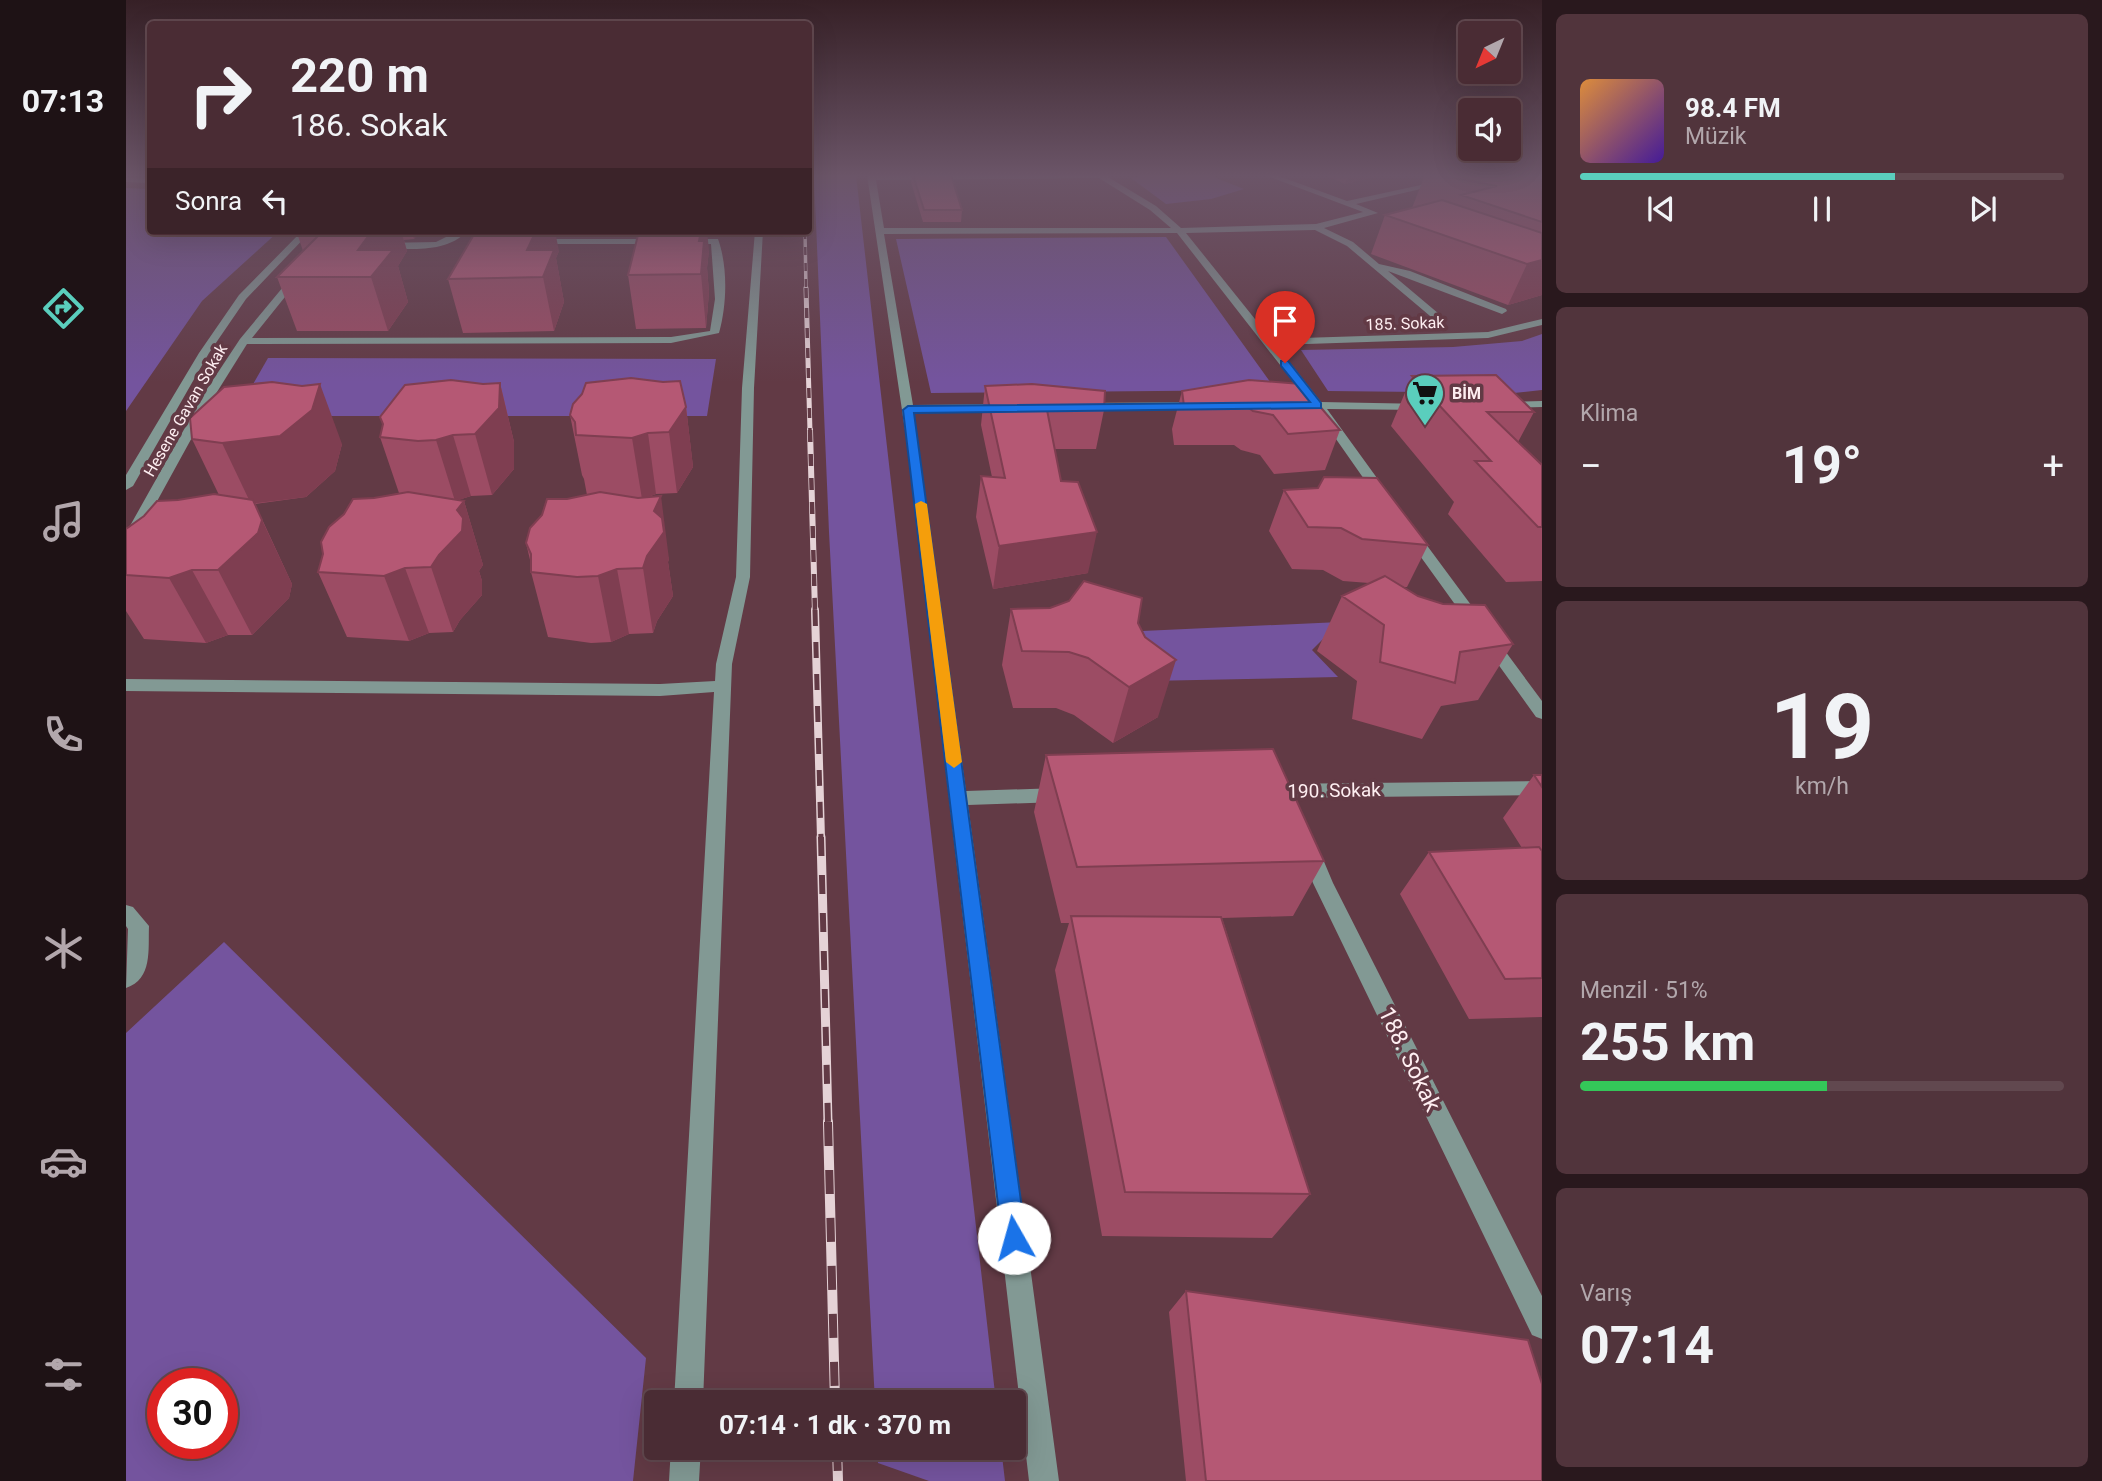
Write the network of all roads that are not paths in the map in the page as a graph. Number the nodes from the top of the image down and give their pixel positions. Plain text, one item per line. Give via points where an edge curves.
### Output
1 (294, 244) edge
2 (439, 244) edge
3 (716, 244) edge
4 (758, 244) edge
5 (882, 244) edge
6 (1190, 244) edge
7 (1350, 244) edge
8 (375, 247) edge
9 (1377, 266) junction
10 (302, 270) edge
11 (1502, 311) dead end
12 (1440, 319) dead end
13 (1542, 322) edge
14 (244, 341) junction
15 (1268, 342) junction
16 (1542, 404) edge
17 (1304, 405) edge
18 (1318, 405) junction
19 (1492, 405) edge
20 (1221, 406) edge
21 (1441, 406) edge
22 (1017, 408) edge
23 (1072, 408) edge
24 (908, 410) junction
25 (126, 486) edge
26 (1390, 504) edge
27 (1406, 526) edge
28 (126, 545) edge
29 (126, 685) edge
30 (723, 686) junction
31 (1542, 713) edge
32 (1542, 788) edge
33 (1250, 791) edge
34 (1286, 791) junction
35 (1080, 795) edge
36 (958, 798) junction
37 (126, 913) edge
38 (126, 979) edge
39 (1542, 1325) edge
40 (689, 1390) edge
41 (685, 1460) edge
42 (684, 1481) edge
43 (1044, 1481) edge

1 - 25 street via 242,298
2 - 8 street
3 - 14 street via 720,265 714,333 671,340
4 - 30 street via 748,388 743,578
5 - 24 street
6 - 15 street
7 - 9 street
9 - 11 street via 1408,273
9 - 12 street
10 - 14 street, Hesene Gavan Sokak
13 - 15 street, 185. Sokak via 1488,335
14 - 28 street, Hesene Gavan Sokak
15 - 18 street
16 - 19 street
17 - 18 street
18 - 21 street
18 - 26 street
20 - 23 street
22 - 24 street
24 - 36 street
27 - 31 street
29 - 30 street via 646,690
30 - 40 street
32 - 34 street, 190. Sokak
33 - 34 street, 190. Sokak
34 - 39 street, 188. Sokak via 1323,883
35 - 36 street
36 - 43 street
37 - 38 street via 139,926 136,969
41 - 42 street

